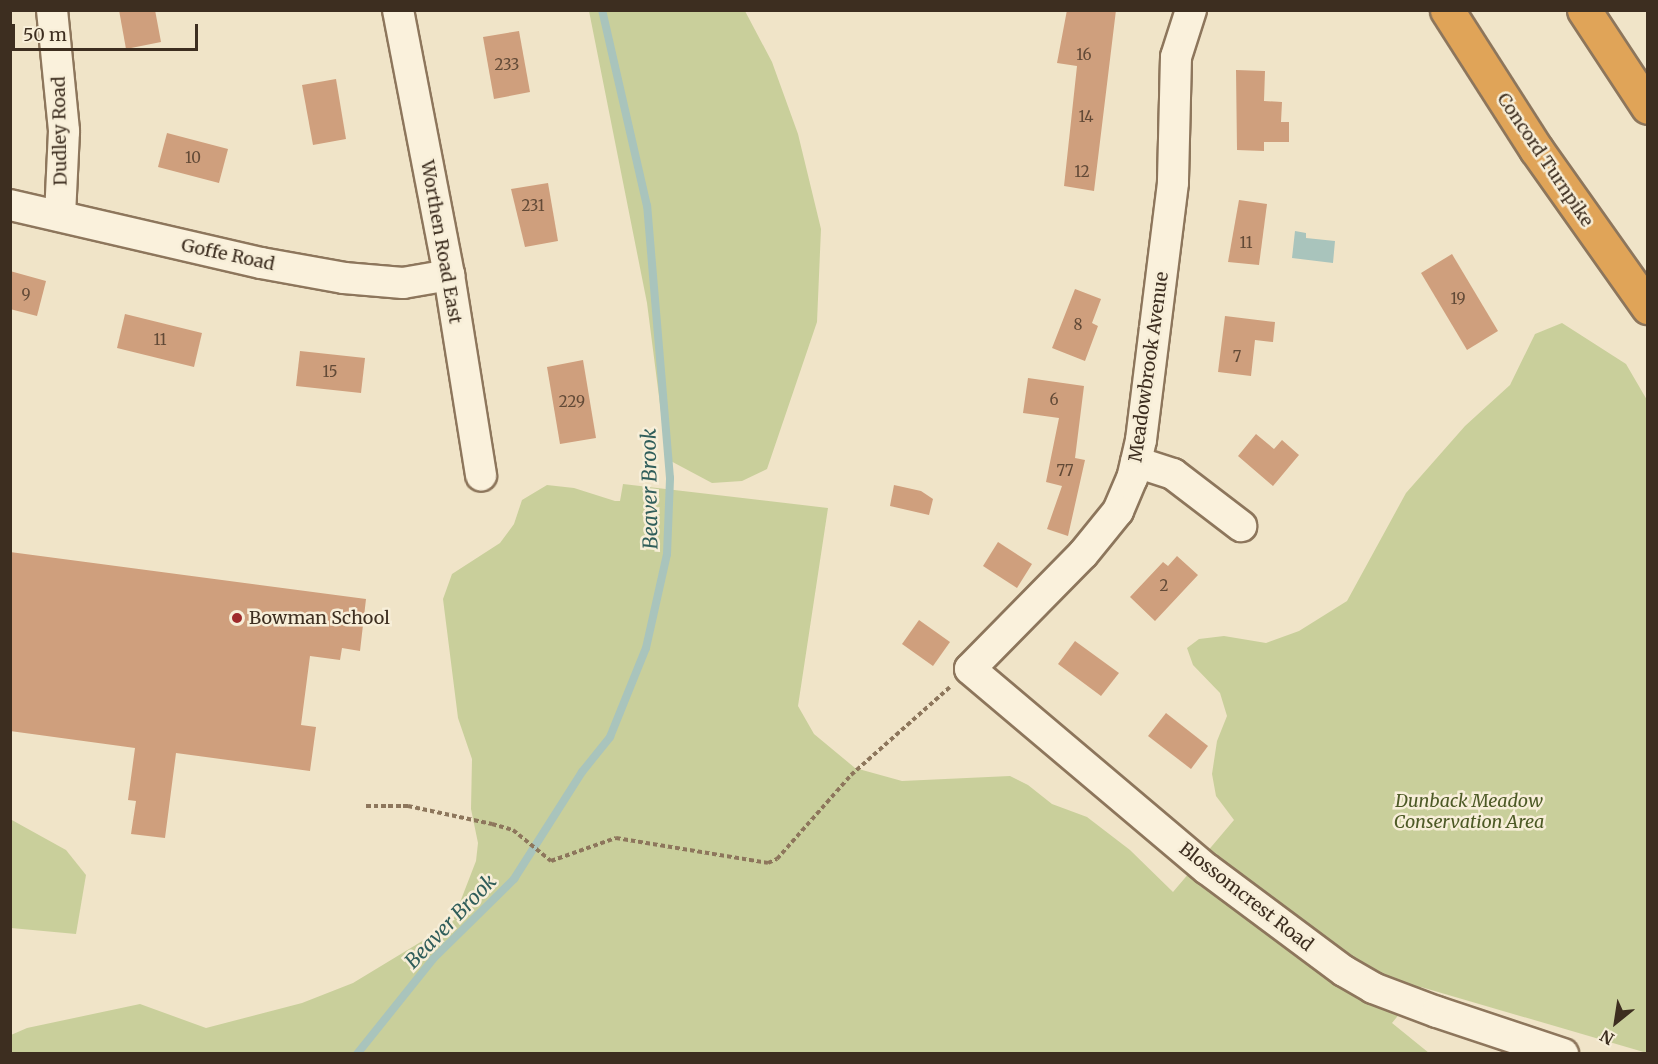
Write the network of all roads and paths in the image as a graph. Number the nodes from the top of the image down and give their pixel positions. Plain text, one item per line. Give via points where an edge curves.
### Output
1 (52, 10) edge
2 (398, 10) edge
3 (1191, 10) edge
4 (1447, 10) edge
5 (1584, 10) edge
6 (1647, 107) edge
7 (10, 205) edge
8 (60, 216) junction
9 (448, 275) junction
10 (1647, 307) edge
11 (1136, 462) junction
12 (481, 475) dead end
13 (1241, 526) dead end
14 (970, 669) junction
15 (366, 806) dead end
16 (1563, 1053) edge

1 - 8 street, Dudley Road via 64,131
2 - 9 street, Worthen Road East
3 - 11 street, Meadowbrook Avenue via 1176,57 1173,183 1166,256
4 - 10 highway, Concord Turnpike via 1549,167
5 - 6 highway
7 - 8 street, Goffe Road
8 - 9 street, Goffe Road via 261,263 344,278 403,283
9 - 12 street, Worthen Road East
11 - 13 street via 1173,474
11 - 14 street, Meadowbrook Avenue via 1118,511 1090,546
14 - 15 path via 851,775 768,863 616,838 551,861 513,830 453,814
14 - 16 street, Blossomcrest Road via 1207,869 1344,971 1373,988 1437,1012

